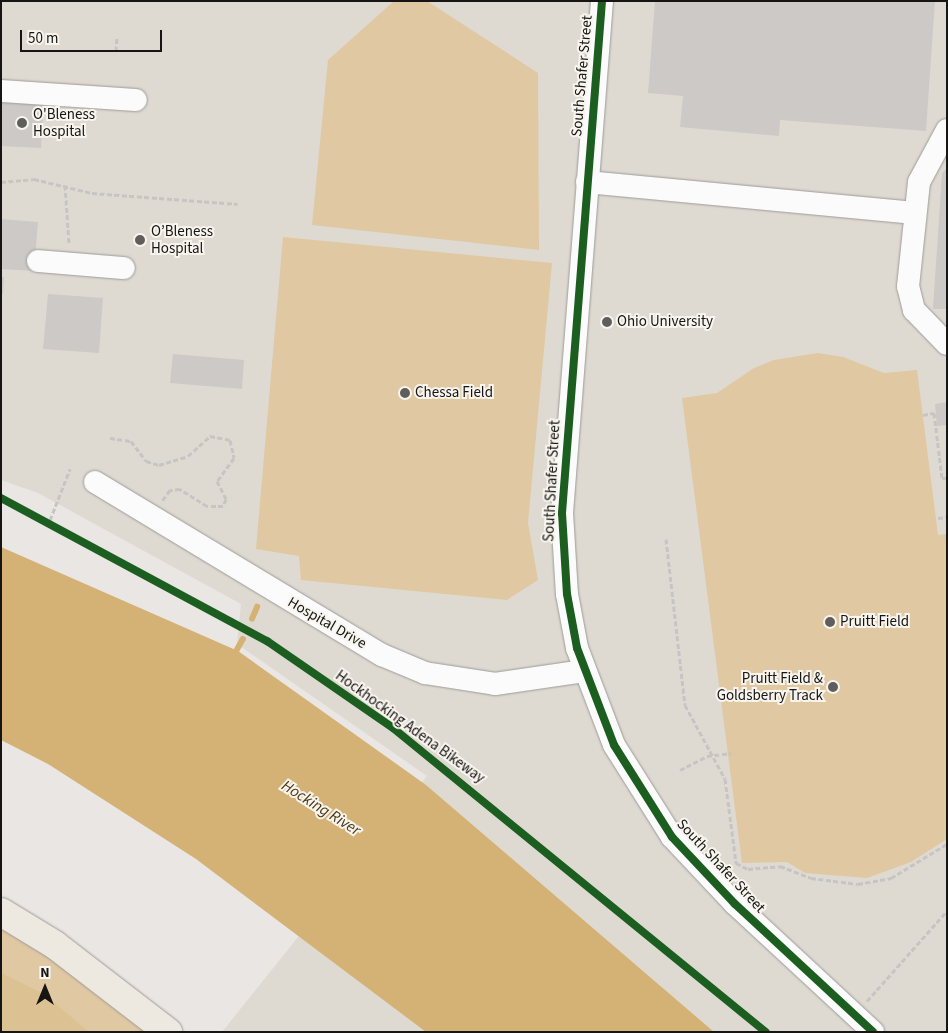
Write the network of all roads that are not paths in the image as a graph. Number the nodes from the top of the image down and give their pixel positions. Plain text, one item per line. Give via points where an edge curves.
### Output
1 (602, 1) edge
2 (1, 91) edge
3 (136, 100) dead end
4 (947, 130) edge
5 (587, 182) junction
6 (914, 213) junction
7 (38, 261) dead end
8 (124, 268) dead end
9 (947, 344) edge
10 (95, 482) dead end
11 (584, 671) junction
12 (1, 912) edge
13 (168, 1032) edge
14 (874, 1032) edge

1 - 5 street, South Shafer Street
2 - 3 street
4 - 6 street via 924,169
5 - 6 street
5 - 11 street, South Shafer Street via 562,513 567,594
6 - 9 street via 910,299 924,325
7 - 8 street
10 - 11 street, Hospital Drive via 382,654 425,673 495,684
11 - 14 street, South Shafer Street via 621,758 672,837 735,904
12 - 13 main road via 55,945

